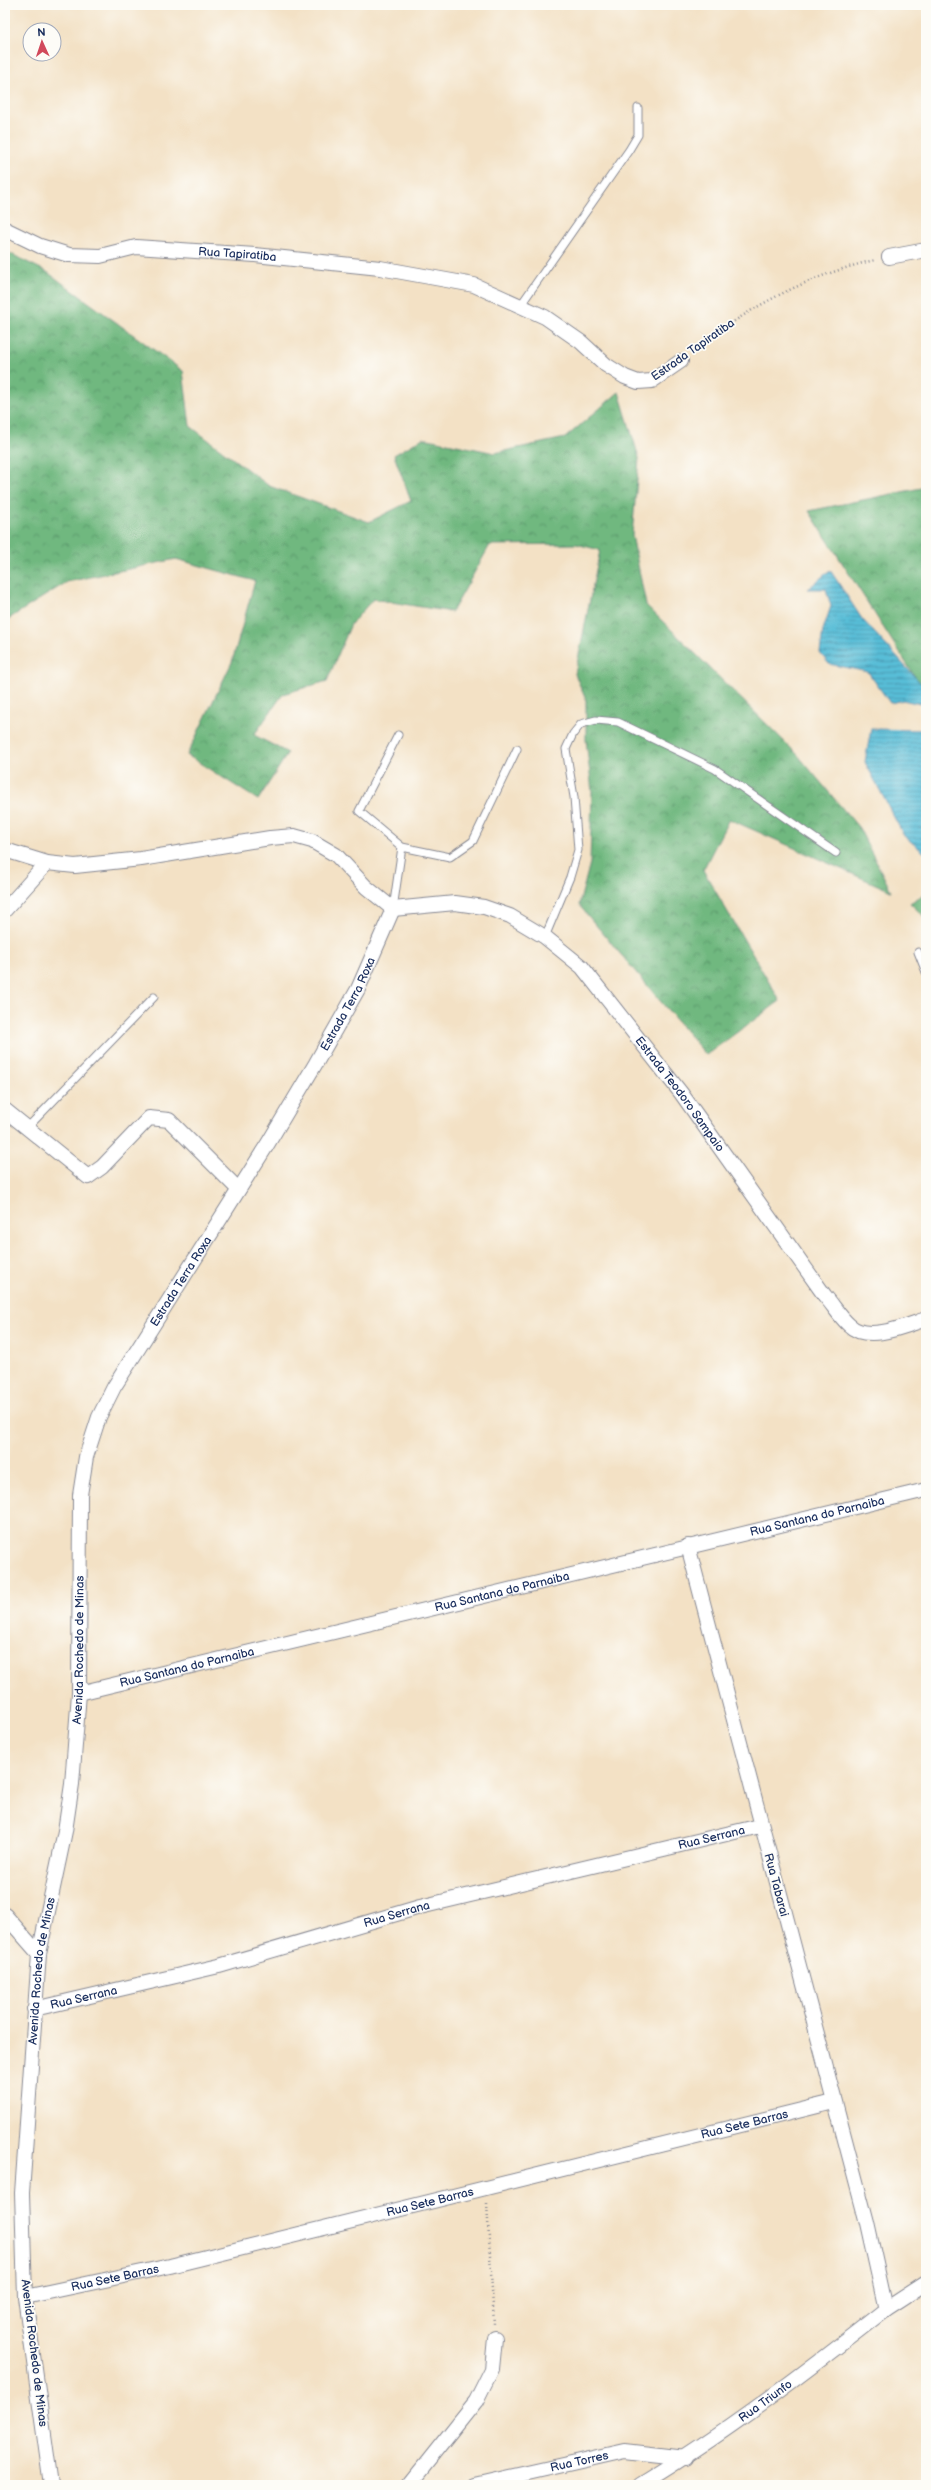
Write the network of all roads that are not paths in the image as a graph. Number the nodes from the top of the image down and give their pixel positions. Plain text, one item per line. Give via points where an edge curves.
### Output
1 (638, 108) dead end
2 (5, 229) edge
3 (926, 250) edge
4 (889, 256) road end
5 (474, 286) joint
6 (520, 306) junction
7 (681, 361) road end
8 (398, 735) dead end
9 (517, 749) dead end
10 (402, 847) junction
11 (5, 850) edge
12 (836, 853) dead end
13 (47, 864) junction
14 (393, 909) junction
15 (5, 910) edge
16 (545, 937) junction
17 (918, 952) dead end
18 (926, 972) edge
19 (154, 997) dead end
20 (5, 1110) edge
21 (27, 1128) junction
22 (238, 1189) junction
23 (926, 1319) edge
24 (86, 1457) joint
25 (926, 1490) edge
26 (688, 1546) junction
27 (79, 1693) junction
28 (760, 1826) junction
29 (5, 1915) edge
30 (39, 1954) junction
31 (34, 2009) junction
32 (834, 2102) junction
33 (926, 2284) edge
34 (25, 2297) junction
35 (886, 2309) junction
36 (495, 2338) road end
37 (686, 2458) junction
38 (51, 2485) edge
39 (409, 2485) edge
40 (474, 2485) edge
41 (640, 2485) edge

1 - 6 lane via 638,135
2 - 5 street, Rua Tapiratiba via 40,246 69,255 100,256 136,247 255,254 380,268
3 - 4 street
5 - 6 street, Estrada Tapiratiba
6 - 7 street, Estrada Tapiratiba via 545,317 581,342 606,365 638,382 652,381
8 - 10 lane via 359,811
9 - 10 lane via 473,840 450,857
10 - 14 lane
11 - 13 street
12 - 16 lane via 715,769 618,722 596,720 581,724 566,749 574,797 578,850 570,877
13 - 14 street via 75,866 141,859 247,841 294,836 312,840 336,855 366,887
13 - 15 street
14 - 16 street, Estrada Teodoro Sampaio via 455,904 484,907 510,916
14 - 22 street, Estrada Terra Roxa via 354,995 316,1063
16 - 23 street, Estrada Teodoro Sampaio via 582,967 681,1093 849,1326 861,1333 874,1332
17 - 18 lane
19 - 21 lane
20 - 21 street
21 - 22 street via 88,1177 102,1168 149,1118 169,1120
22 - 24 street, Estrada Terra Roxa via 114,1387 99,1417
24 - 27 street, Avenida Rochedo de Minas via 80,1495 78,1549
25 - 26 street, Rua Santana do Parnaiba
26 - 27 street, Rua Santana do Parnaiba
26 - 28 street, Rua Tabarai
27 - 30 street, Avenida Rochedo de Minas via 72,1784 65,1831
28 - 31 street, Rua Serrana via 420,1907 219,1966
28 - 32 street, Rua Tabarai
29 - 30 street
30 - 31 street, Avenida Rochedo de Minas
31 - 34 street, Avenida Rochedo de Minas via 22,2193
32 - 34 street, Rua Sete Barras via 170,2266
32 - 35 street, Rua Tabarai via 867,2223
33 - 35 street, Rua Triunfo
34 - 38 street, Avenida Rochedo de Minas
35 - 37 street, Rua Triunfo
36 - 39 street via 492,2369 476,2401
37 - 40 street, Rua Torres via 625,2451
37 - 41 street, Rua Triunfo

